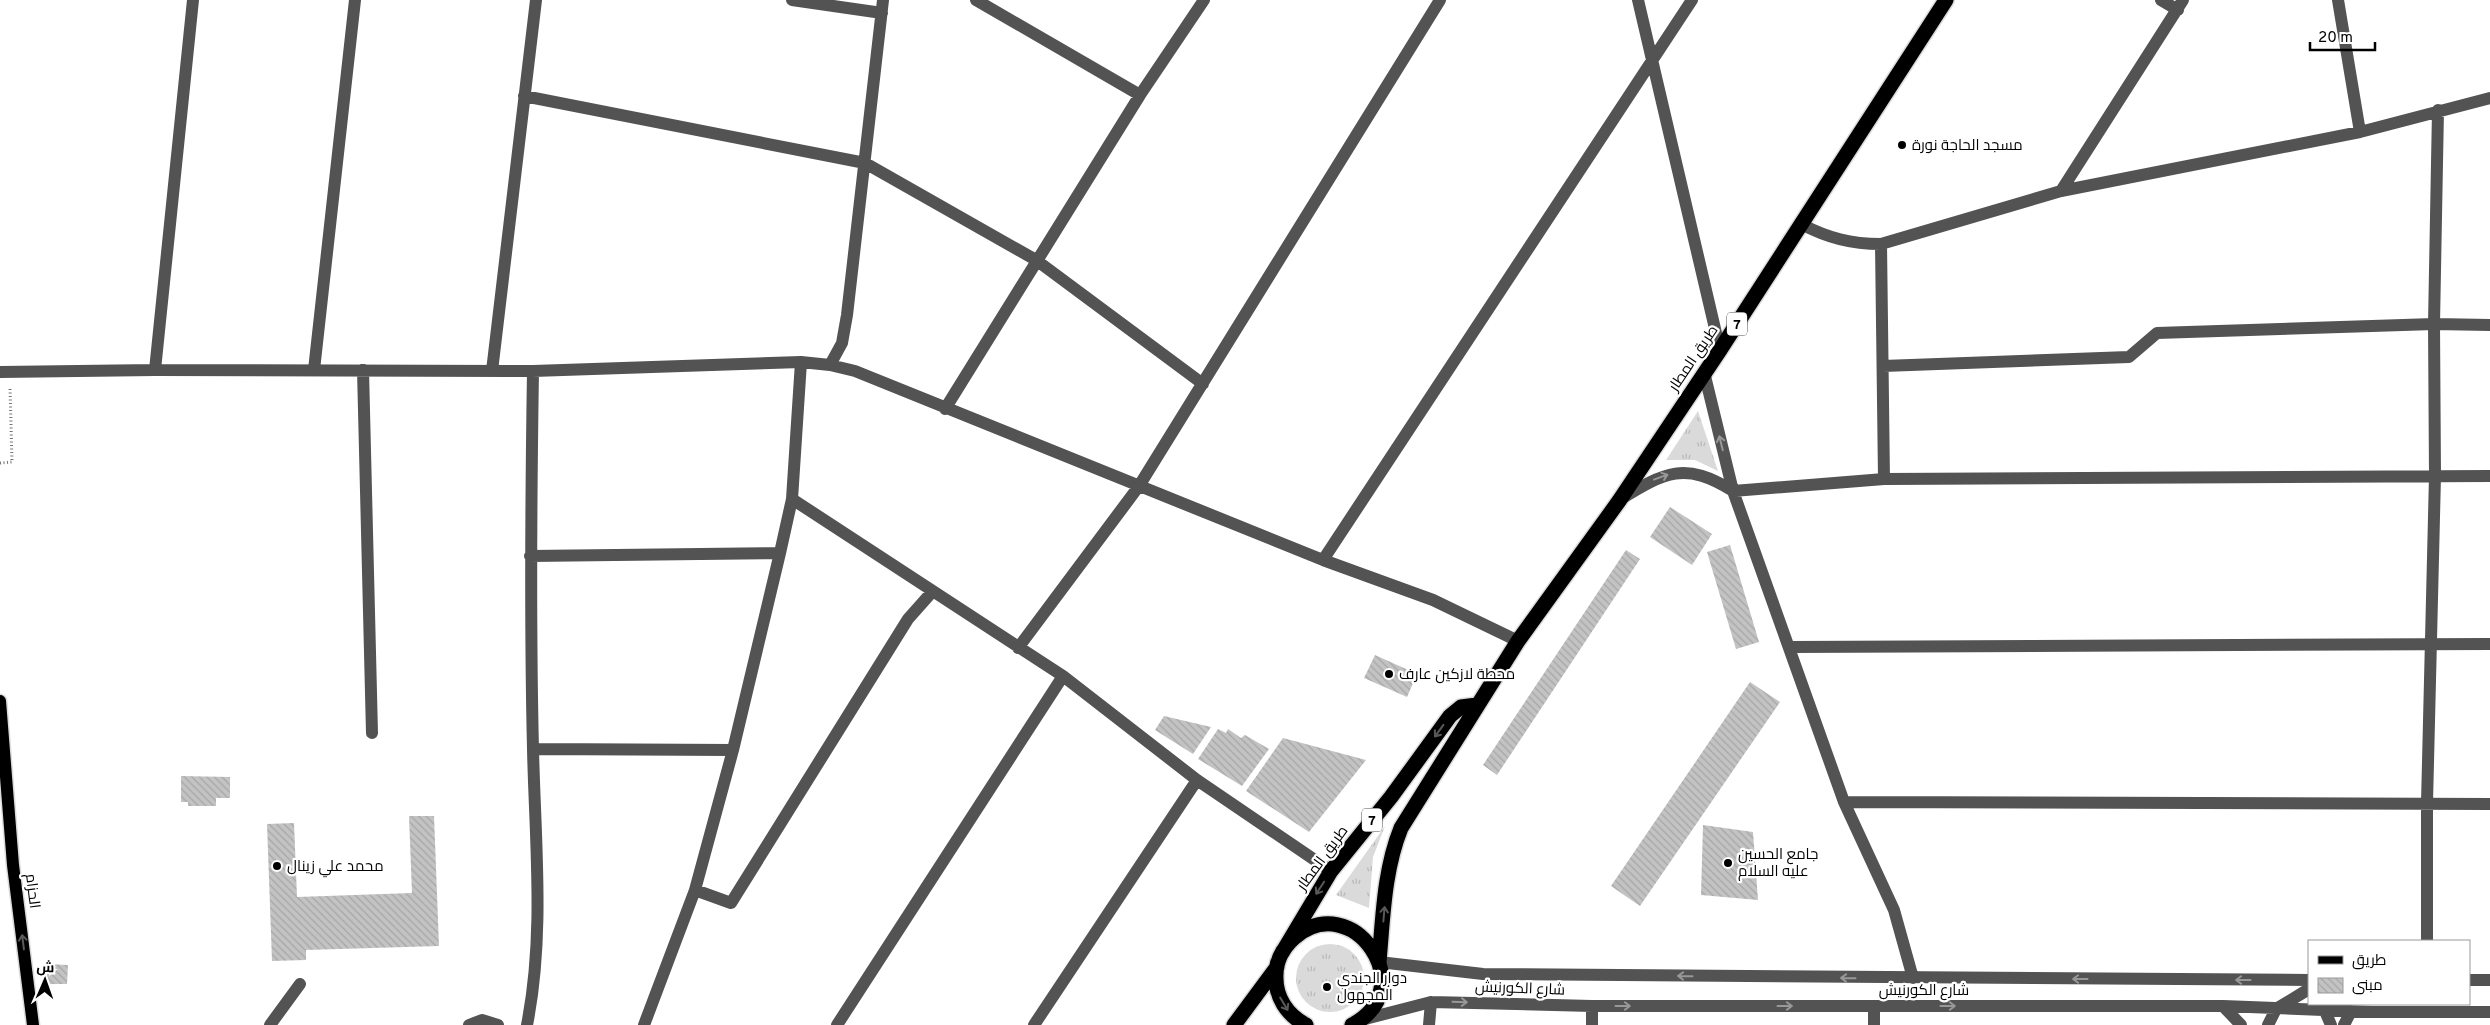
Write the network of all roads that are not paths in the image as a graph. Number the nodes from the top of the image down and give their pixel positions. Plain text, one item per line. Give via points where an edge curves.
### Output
1 (193, 0) edge
2 (355, 0) edge
3 (536, 0) edge
4 (792, 0) edge
5 (976, 0) edge
6 (1204, 0) edge
7 (1440, 0) edge
8 (1638, 0) edge
9 (1692, 0) edge
10 (1946, 0) edge
11 (2161, 0) edge
12 (2338, 0) edge
13 (2180, 5) edge
14 (882, 6) edge
15 (1652, 60) junction
16 (1140, 95) junction
17 (524, 96) junction
18 (2490, 98) edge
19 (2438, 110) junction
20 (2360, 132) junction
21 (865, 162) junction
22 (2061, 191) junction
23 (1801, 224) junction
24 (1882, 244) junction
25 (1036, 260) junction
26 (2434, 324) junction
27 (2490, 325) edge
28 (1720, 350) junction
29 (801, 362) junction
30 (830, 365) junction
31 (1883, 366) junction
32 (155, 370) junction
33 (314, 370) junction
34 (364, 370) junction
35 (492, 371) junction
36 (533, 371) junction
37 (5, 372) edge
38 (1704, 372) junction
39 (1203, 384) junction
40 (945, 409) junction
41 (2435, 476) junction
42 (2490, 476) edge
43 (1884, 479) junction
44 (1138, 486) junction
45 (1733, 490) junction
46 (792, 499) junction
47 (1619, 501) junction
48 (780, 553) junction
49 (530, 556) junction
50 (1323, 560) junction
51 (932, 592) junction
52 (1518, 641) junction
53 (2432, 643) junction
54 (2490, 644) edge
55 (1790, 647) junction
56 (1018, 648) junction
57 (1063, 676) junction
58 (0, 701) edge
59 (1478, 705) junction
60 (372, 733) dead end
61 (533, 749) junction
62 (733, 750) junction
63 (1197, 780) junction
64 (1844, 802) junction
65 (2427, 803) junction
66 (2490, 804) edge
67 (1331, 871) junction
68 (695, 890) junction
69 (2427, 940) edge
70 (1282, 953) junction
71 (1380, 962) junction
72 (1277, 967) junction
73 (1913, 978) junction
74 (2470, 980) edge
75 (2490, 980) edge
76 (300, 984) dead end
77 (2308, 988) edge
78 (1432, 1002) junction
79 (1592, 1006) junction
80 (1874, 1006) junction
81 (2223, 1006) junction
82 (2324, 1007) edge
83 (2276, 1008) junction
84 (2351, 1011) junction
85 (2490, 1012) edge
86 (1355, 1023) edge
87 (33, 1025) edge
88 (270, 1025) edge
89 (469, 1025) edge
90 (498, 1025) edge
91 (527, 1025) edge
92 (644, 1025) edge
93 (837, 1025) edge
94 (1034, 1025) edge
95 (1234, 1025) edge
96 (1306, 1025) edge
97 (1429, 1025) edge
98 (1592, 1025) edge
99 (1874, 1025) edge
100 (2241, 1025) edge
101 (2268, 1025) edge
102 (2331, 1025) edge
103 (2344, 1025) edge

1 - 32 street
2 - 33 street
3 - 17 street
4 - 14 street
5 - 16 street
6 - 16 street
7 - 39 street
8 - 15 street
9 - 15 street
10 - 23 highway, طريق المطار / 7
11 - 13 street
12 - 20 street
13 - 22 street
14 - 21 street
15 - 28 street
15 - 50 street
16 - 25 street
17 - 21 street
17 - 35 street
18 - 19 street
19 - 20 street
19 - 26 street
20 - 22 street
21 - 25 street
21 - 30 street via 847,315 842,343
22 - 24 street
23 - 24 street via 1824,236 1854,244
23 - 28 highway, طريق المطار / 7
24 - 31 street
25 - 39 street
25 - 40 street
26 - 27 street
26 - 31 street via 2157,333 2129,357
26 - 41 street
28 - 38 highway, طريق المطار / 7
29 - 30 street
29 - 36 street
29 - 46 street
30 - 40 street via 855,371
31 - 43 street
32 - 33 street
32 - 37 street
33 - 34 street
34 - 35 street
34 - 60 street
35 - 36 street
36 - 49 street
45 -> 38 street
38 - 47 highway, طريق المطار / 7
39 - 44 street
40 - 44 street
41 - 42 street
41 - 43 street
41 - 53 street
43 - 45 street
44 - 50 street
44 - 56 street
47 -> 45 street via 1656,478 1670,474 1697,474
45 - 55 street
46 - 48 street
46 - 51 street
47 - 52 highway, طريق المطار / 7
48 - 49 street
48 - 62 street
49 - 61 street
50 - 52 street via 1458,611
51 - 56 street
51 - 68 street via 908,619 730,903
52 - 59 highway, طريق المطار / 7
53 - 54 street
53 - 55 street
53 - 65 street
55 - 64 street
56 - 57 street
57 - 63 street
57 - 93 street
87 -> 58 main road, الحزام via 13,865
59 -> 67 highway, طريق المطار / 7 via 1461,708 1450,716 1391,797
71 -> 59 highway, طريق المطار / 7 via 1387,880 1395,843
61 - 62 street
61 - 91 street via 538,920 534,991
62 - 68 street
63 - 67 street
63 - 94 street
64 - 65 street
64 - 73 street via 1894,910
65 - 66 street
65 - 69 street
67 -> 70 highway, طريق المطار / 7
68 - 92 street
70 - 71 highway via 1291,940 1304,931 1334,925 1362,937
70 - 72 highway
73 -> 71 street, شارع الكورنيش via 1483,974
71 - 86 highway, طريق المطار via 1379,994 1372,1008
72 - 95 highway
72 -> 96 highway via 1276,983 1280,998 1288,1012
77 -> 73 street, شارع الكورنيش via 2276,980
74 - 75 street
76 - 88 street
77 - 83 street
78 -> 79 street, شارع الكورنيش
78 - 86 street, شارع الكورنيش
78 - 97 street
79 -> 80 street, شارع الكورنيش
79 - 98 street
80 -> 81 street, شارع الكورنيش
80 - 99 street
81 - 83 street, شارع الكورنيش
81 - 100 street
82 - 83 street, شارع الكورنيش
82 - 84 street, شارع الكورنيش
82 - 102 street
83 - 101 street
84 - 85 street, شارع الكورنيش
84 - 103 street
89 - 90 street via 482,1020

